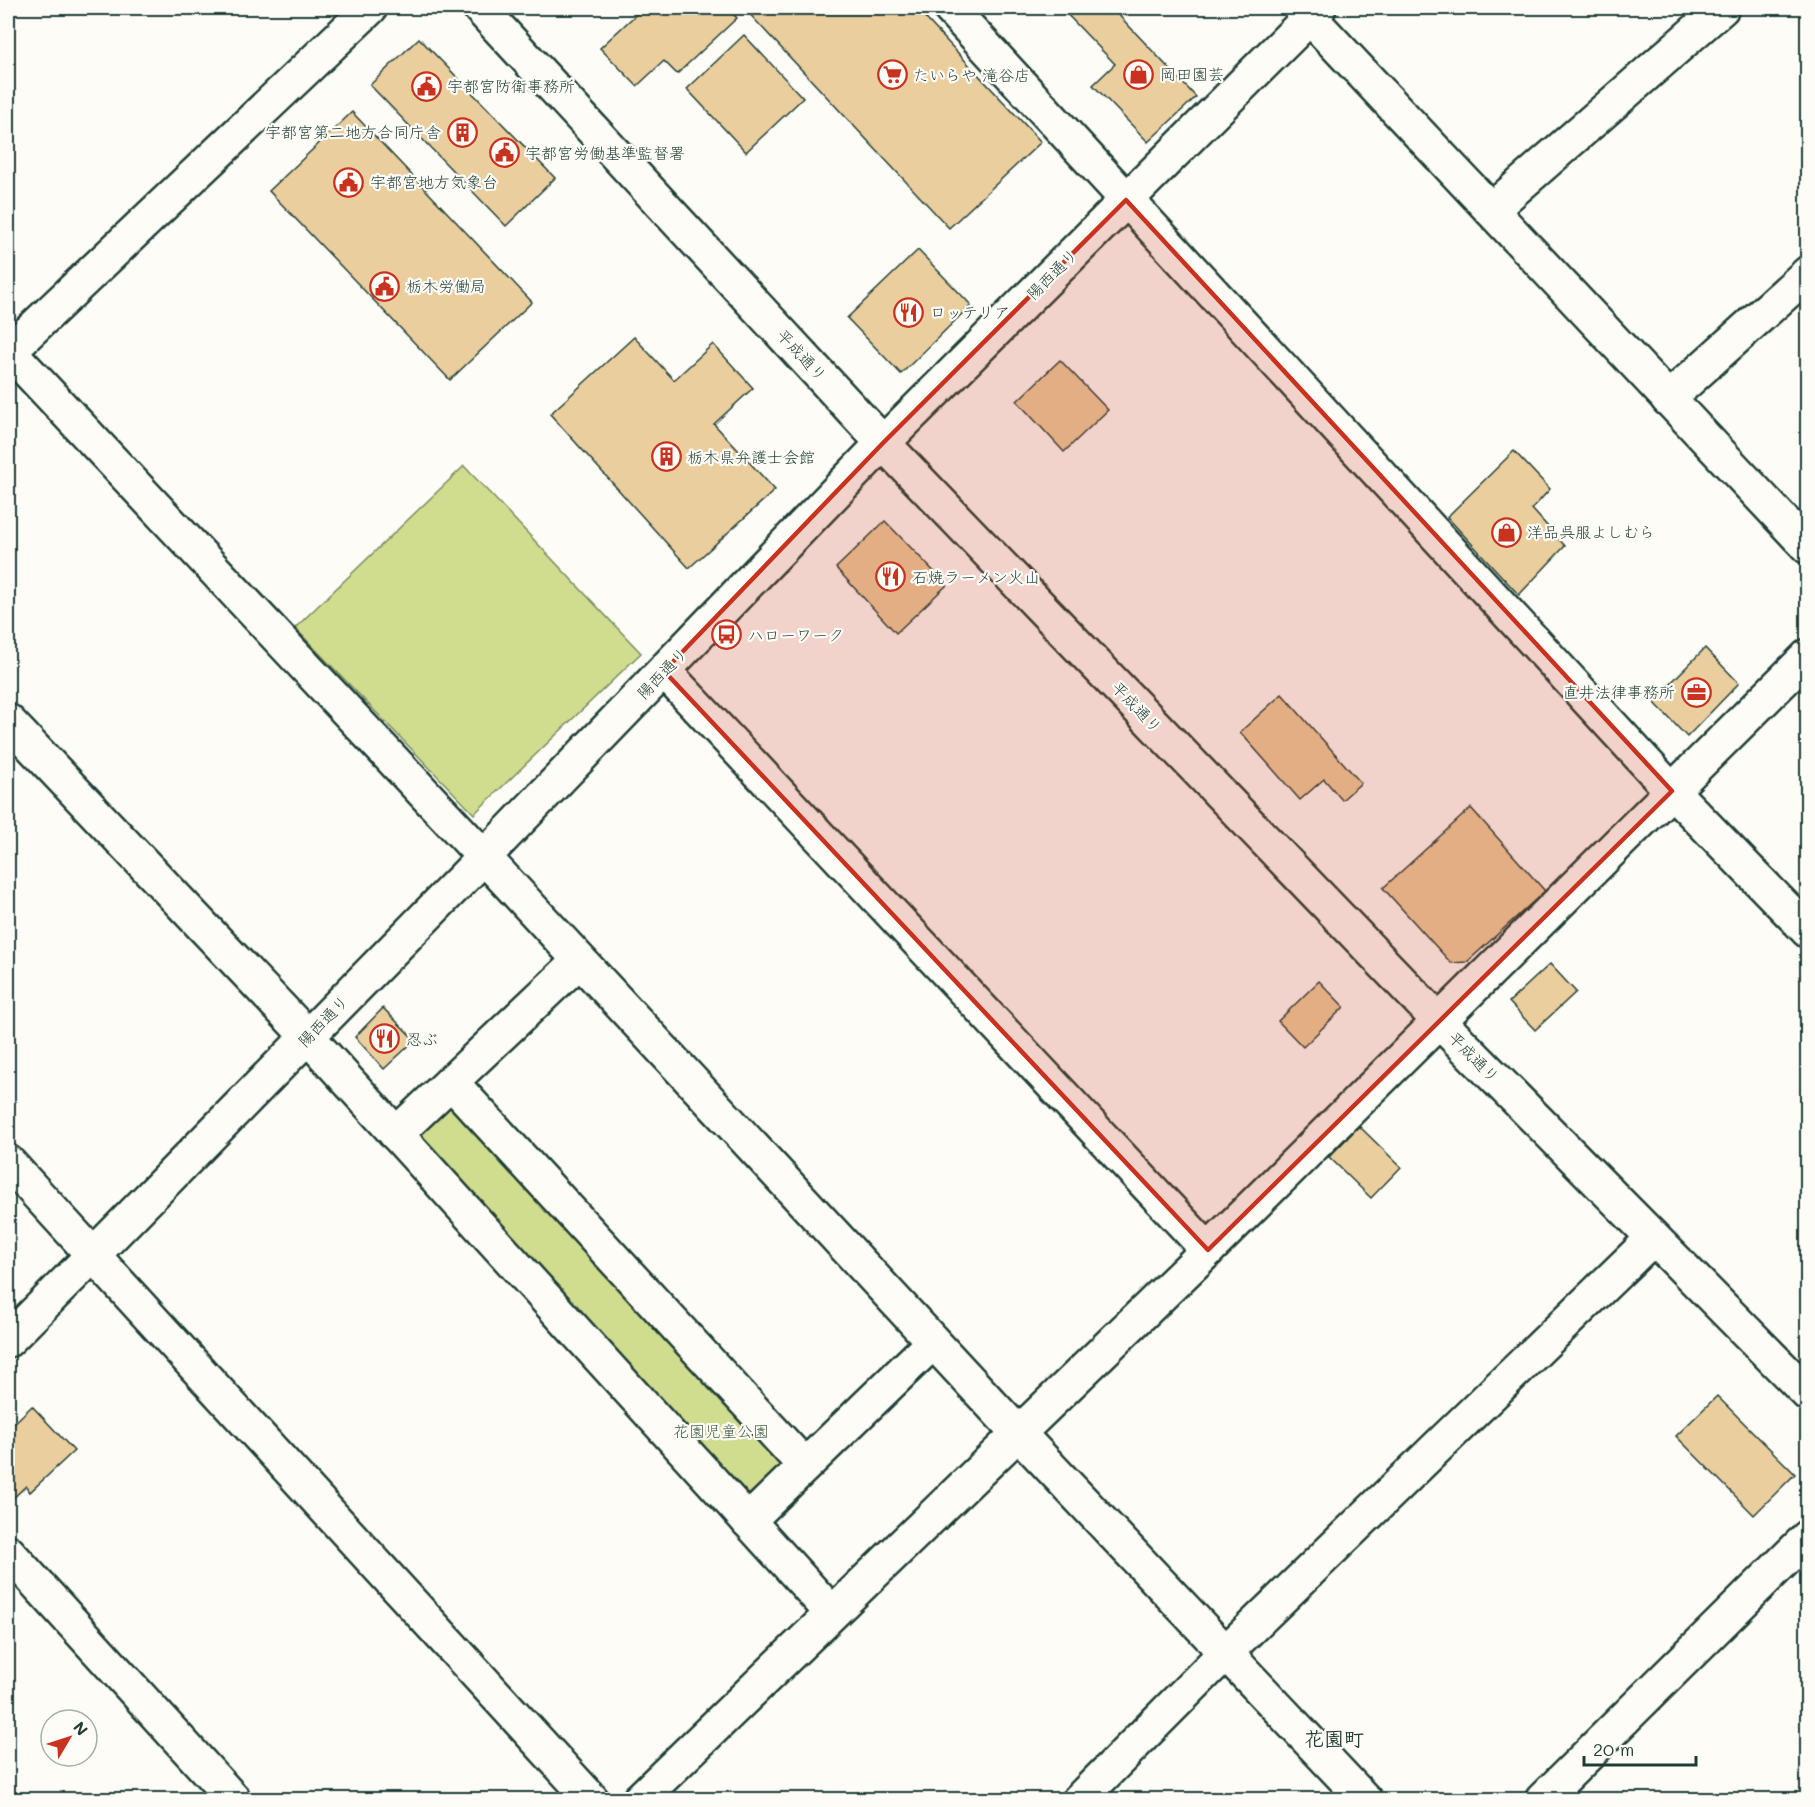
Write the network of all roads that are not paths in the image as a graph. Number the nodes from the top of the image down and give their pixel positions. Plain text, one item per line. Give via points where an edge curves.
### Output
1 (370, 8) edge
2 (480, 8) edge
3 (950, 8) edge
4 (1722, 8) edge
5 (1310, 10) edge
6 (1126, 200) junction
7 (1491, 210) junction
8 (1808, 273) edge
9 (8, 351) edge
10 (1668, 399) junction
11 (883, 443) junction
12 (1808, 547) edge
13 (1808, 656) edge
14 (664, 671) junction
15 (8, 721) edge
16 (1672, 791) junction
17 (484, 857) junction
18 (1808, 931) edge
19 (579, 961) junction
20 (1438, 1020) junction
21 (308, 1037) junction
22 (451, 1082) junction
23 (396, 1134) junction
24 (8, 1162) edge
25 (1653, 1238) junction
26 (1208, 1250) junction
27 (93, 1255) junction
28 (8, 1340) edge
29 (933, 1342) junction
30 (1808, 1394) edge
31 (1018, 1433) junction
32 (804, 1465) junction
33 (748, 1521) junction
34 (1808, 1537) edge
35 (8, 1552) edge
36 (832, 1613) junction
37 (1226, 1652) junction
38 (234, 1800) edge
39 (592, 1800) edge
40 (639, 1800) edge
41 (1079, 1800) edge
42 (1365, 1800) edge
43 (1542, 1800) edge

1 - 9 street
2 - 11 street, 平成通り
3 - 6 street
4 - 7 street
5 - 6 street, 陽西通り
5 - 7 street
6 - 11 street, 陽西通り
6 - 16 street
7 - 10 street
8 - 10 street
9 - 17 street
10 - 12 street
11 - 14 street, 陽西通り
11 - 20 street, 平成通り
13 - 16 street
14 - 17 street, 陽西通り
14 - 26 street
15 - 21 street
16 - 18 street
16 - 20 street
17 - 19 street
17 - 21 street, 陽西通り
19 - 22 street
19 - 29 street
20 - 25 street, 平成通り
20 - 26 street
21 - 23 street
21 - 27 street, 陽西通り
22 - 23 street
22 - 32 street
23 - 33 street
24 - 27 street
25 - 30 street, 平成通り
25 - 37 street
26 - 31 street
27 - 28 street, 陽西通り
27 - 39 street
29 - 31 street
29 - 32 street
31 - 36 street
31 - 37 street
32 - 33 street
33 - 36 street
34 - 43 street
35 - 38 street
36 - 40 street
37 - 41 street
37 - 42 street

